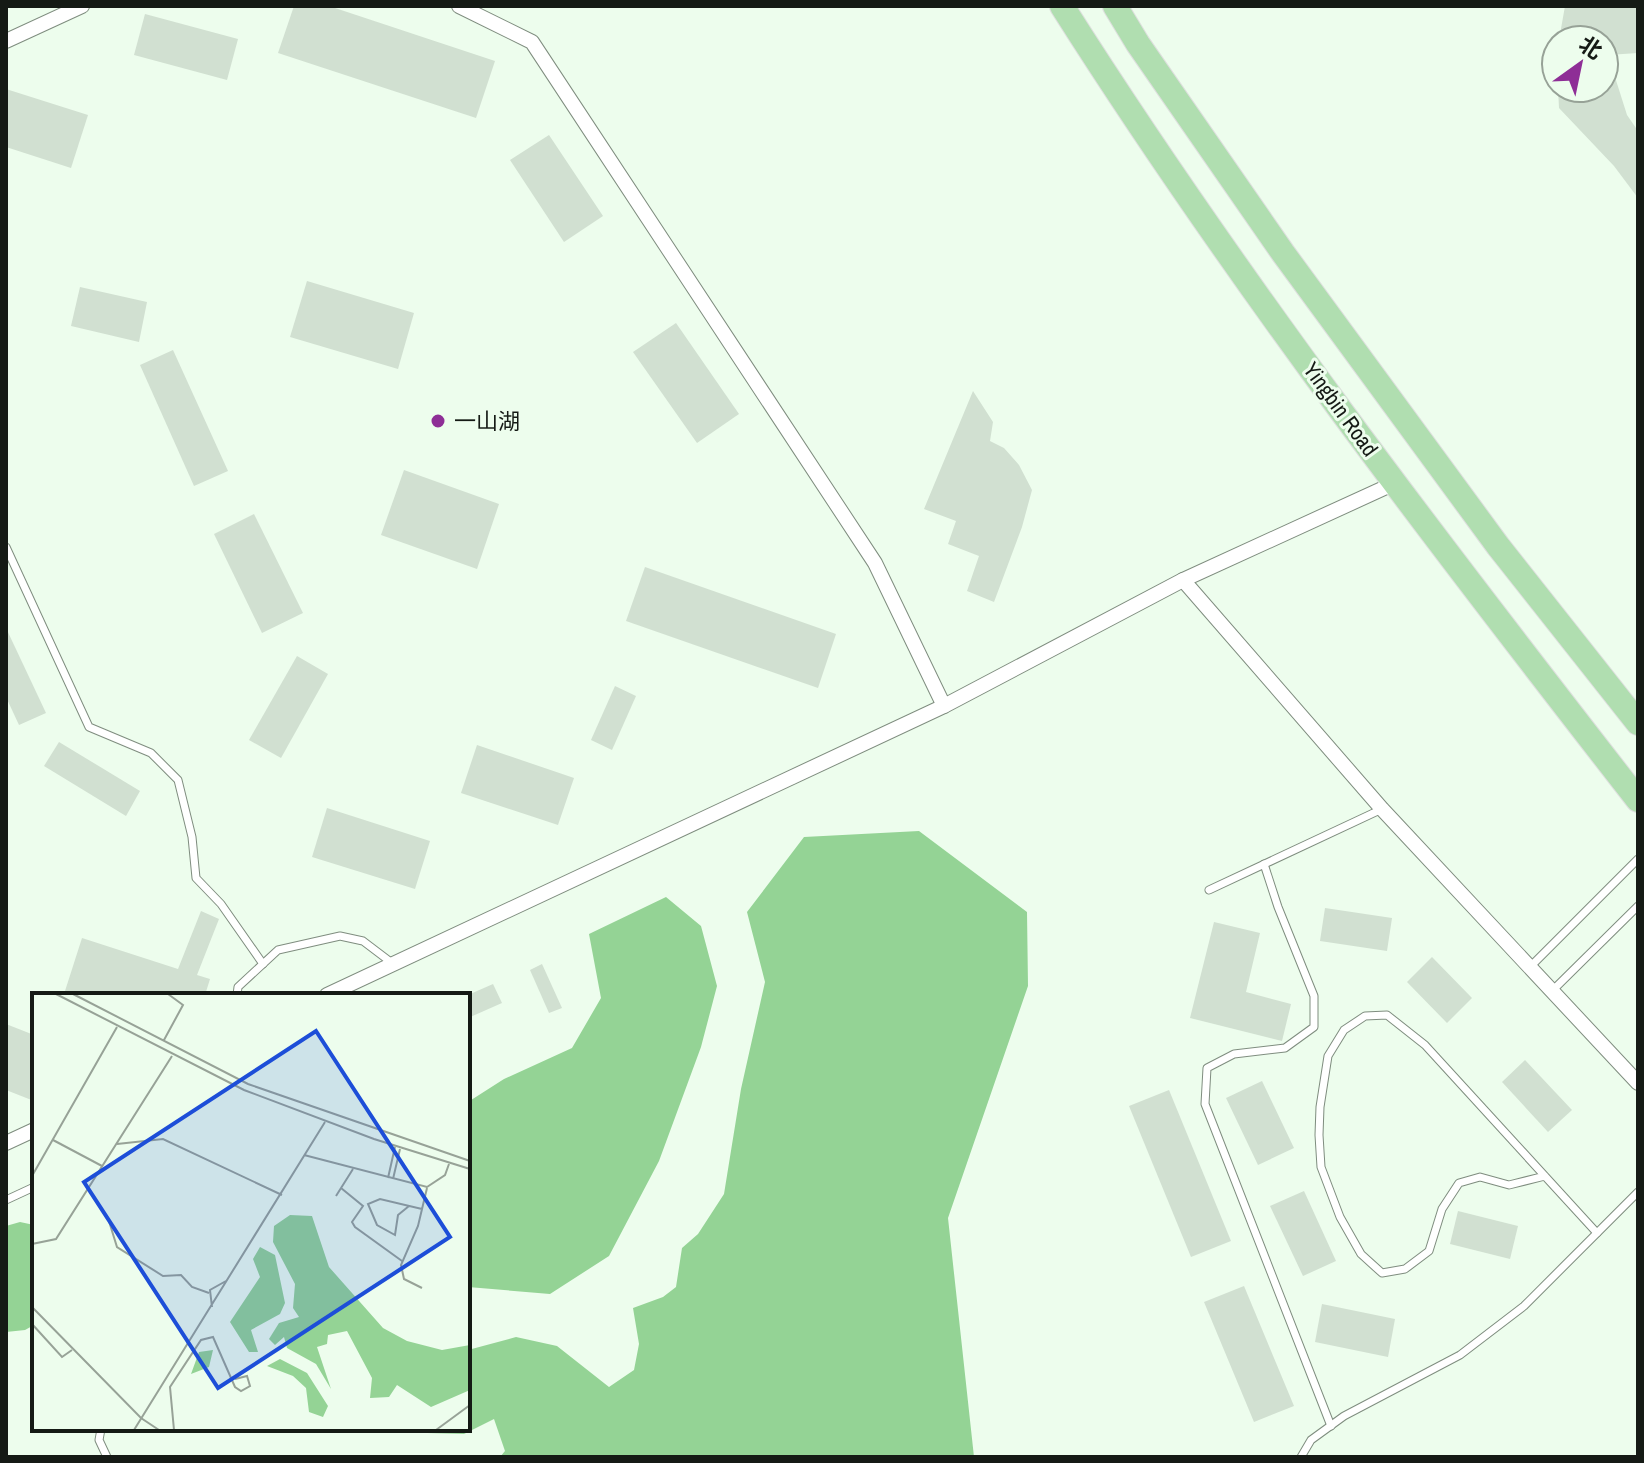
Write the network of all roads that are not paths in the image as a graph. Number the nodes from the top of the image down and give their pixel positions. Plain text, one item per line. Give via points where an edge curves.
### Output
1 (82, 6) edge
2 (459, 6) edge
3 (1062, 6) edge
4 (1115, 6) edge
5 (6, 41) edge
6 (1395, 483) junction
7 (6, 547) edge
8 (1183, 580) junction
9 (944, 706) junction
10 (1638, 723) edge
11 (1638, 800) edge
12 (1382, 809) junction
13 (1638, 859) edge
14 (1264, 864) junction
15 (1209, 890) dead end
16 (1638, 906) edge
17 (263, 964) junction
18 (393, 964) junction
19 (1530, 967) junction
20 (1552, 991) junction
21 (237, 993) edge
22 (331, 993) edge
23 (1638, 1083) edge
24 (32, 1131) edge
25 (6, 1143) edge
26 (1545, 1176) junction
27 (32, 1188) edge
28 (1638, 1192) edge
29 (6, 1200) edge
30 (1597, 1233) junction
31 (1331, 1426) junction
32 (101, 1431) edge
33 (107, 1457) edge
34 (1301, 1457) edge

1 - 5 street
2 - 9 street via 532,42 875,563
3 - 6 highway, Yingbin Road via 1249,284
4 - 10 highway, Yingbin Road via 1283,253 1498,546
6 - 8 street
6 - 11 highway, Yingbin Road
7 - 17 lane via 89,727 151,753 178,780 196,878
8 - 9 street
8 - 12 street
9 - 18 street
12 - 14 lane
12 - 19 street
13 - 19 lane
14 - 15 lane
14 - 31 lane via 1314,996 1314,1027 1285,1048 1234,1054 1207,1068 1205,1104
16 - 20 lane
17 - 18 lane via 278,950 340,936 363,941
17 - 21 lane
18 - 22 street
19 - 20 street
20 - 23 street
24 - 25 street
26 - 26 lane via 1425,1045 1387,1015 1365,1016 1344,1030 1328,1056 1320,1107 1321,1167 1361,1254 1382,1273 1405,1269 1429,1251 1442,1209 1459,1183 1480,1177 1509,1185
26 - 30 lane
27 - 29 lane
28 - 30 lane
30 - 31 lane via 1524,1306 1460,1355
31 - 34 lane via 1311,1440
32 - 33 lane

